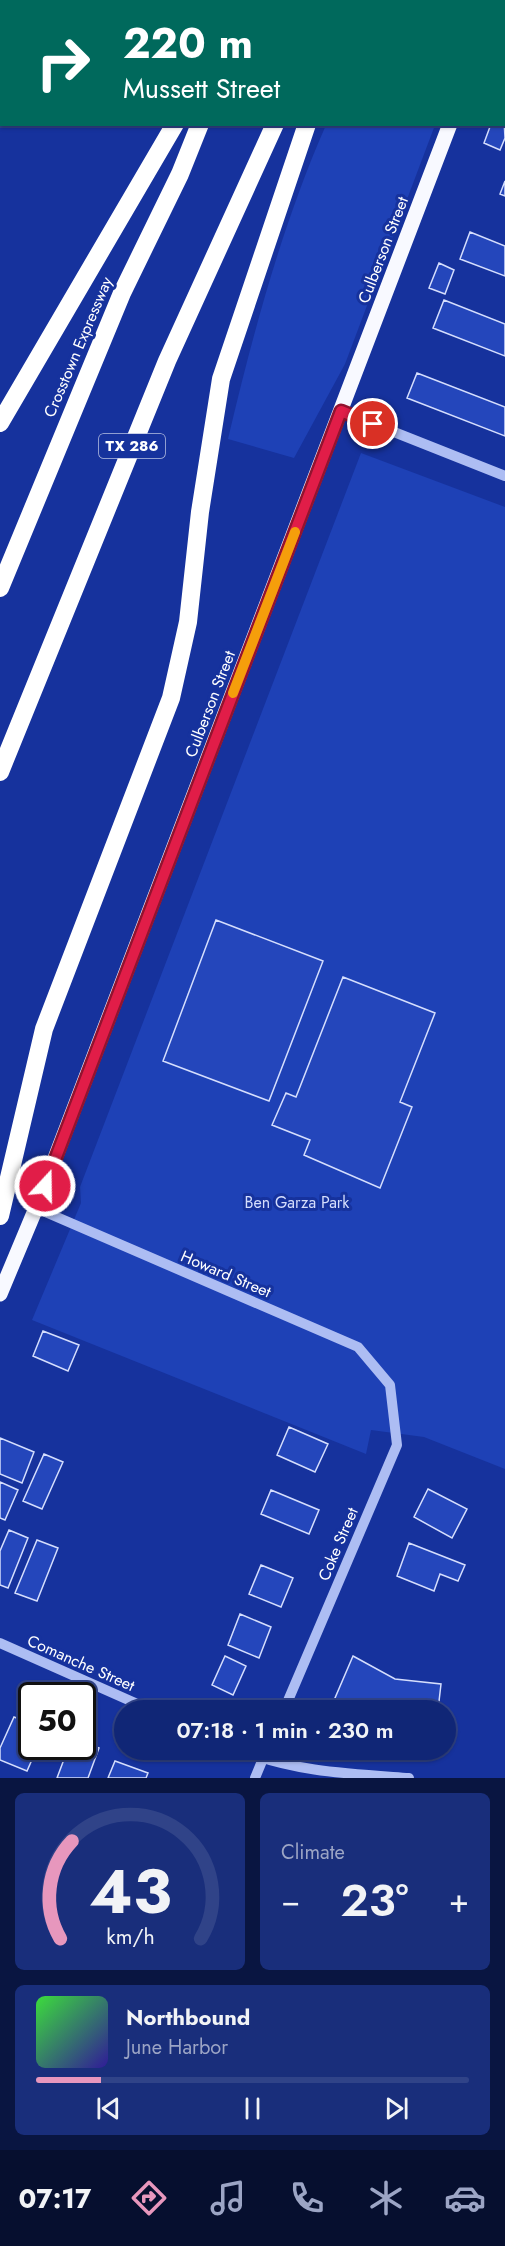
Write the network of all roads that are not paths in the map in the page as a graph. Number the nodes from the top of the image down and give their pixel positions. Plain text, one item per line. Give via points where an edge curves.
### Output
1 (174, 126) edge
2 (199, 126) edge
3 (274, 126) edge
4 (306, 126) edge
5 (449, 126) edge
6 (341, 411) junction
7 (0, 423) edge
8 (505, 476) edge
9 (0, 588) edge
10 (0, 772) edge
11 (36, 1208) junction
12 (0, 1216) edge
13 (0, 1294) edge
14 (390, 1385) joint
15 (0, 1643) edge
16 (128, 1700) edge
17 (288, 1700) edge
18 (263, 1760) joint
19 (255, 1778) edge
20 (409, 1778) edge

1 - 7 highway
2 - 9 highway, Crosstown Expressway via 122,293
3 - 10 highway, TX 286 via 166,361
4 - 12 highway via 221,379 188,622 171,698 44,1029
5 - 6 main road, Culberson Street
6 - 8 street
6 - 11 main road, Culberson Street
11 - 13 main road, Culberson Street
11 - 14 street, Howard Street via 358,1347
14 - 17 street, Coke Street via 397,1444
15 - 16 street, Comanche Street
18 - 19 street
18 - 20 street via 339,1773

